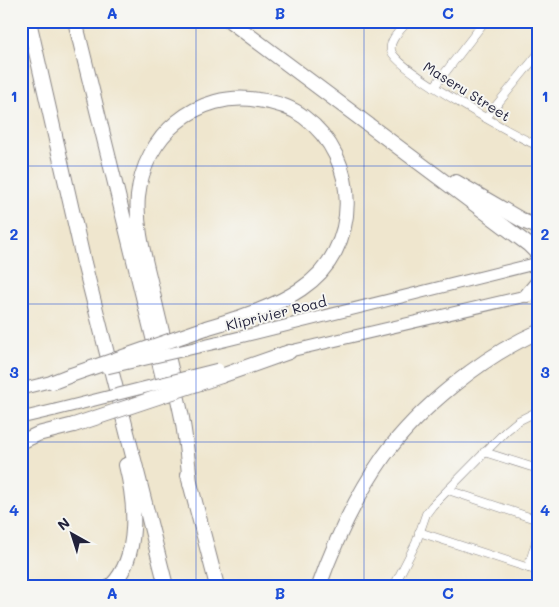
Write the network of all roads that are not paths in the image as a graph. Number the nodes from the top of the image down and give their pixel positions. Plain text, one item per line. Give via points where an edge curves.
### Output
1 (29, 21) edge
2 (74, 21) edge
3 (230, 21) edge
4 (408, 21) edge
5 (485, 21) edge
6 (538, 54) edge
7 (434, 87) junction
8 (486, 118) junction
9 (538, 146) edge
10 (422, 164) junction
11 (538, 227) edge
12 (538, 254) edge
13 (84, 263) junction
14 (538, 263) edge
15 (538, 282) edge
16 (532, 294) edge
17 (538, 332) edge
18 (289, 352) joint
19 (220, 373) junction
20 (71, 376) junction
21 (53, 382) joint
22 (21, 389) edge
23 (538, 411) edge
24 (21, 418) edge
25 (21, 442) edge
26 (484, 452) junction
27 (538, 469) edge
28 (190, 484) junction
29 (448, 490) junction
30 (538, 520) edge
31 (419, 532) junction
32 (538, 535) edge
33 (528, 568) junction
34 (538, 571) edge
35 (112, 586) edge
36 (166, 586) edge
37 (218, 586) edge
38 (319, 586) edge
39 (394, 586) edge

1 - 13 highway
2 - 28 highway
3 - 10 highway
4 - 7 street, Maseru Street via 393,41 394,57
5 - 7 street
6 - 8 street
7 - 8 street, Maseru Street
8 - 9 street, Maseru Street
10 - 11 highway
10 - 12 highway
13 - 35 highway via 92,331 129,478 134,520 126,561
13 - 36 highway
14 - 20 main road, Kliprivier Road, bridge
15 - 16 highway
16 - 18 main road
17 - 38 highway via 473,370 399,438 375,471 342,529
18 - 19 highway
19 - 24 main road, bridge
19 - 25 highway, bridge
20 - 21 highway
20 - 28 highway, bridge via 206,328 266,306 303,288 323,270 343,234 347,193 336,154 307,120 273,102 235,98 212,102 183,117 162,135 142,175 138,196 142,240 182,419
21 - 22 main road
23 - 26 street via 518,421
26 - 27 street
26 - 29 street
28 - 37 highway
29 - 30 street
29 - 31 street via 432,506
31 - 33 street
31 - 39 street
32 - 33 street
33 - 34 street

